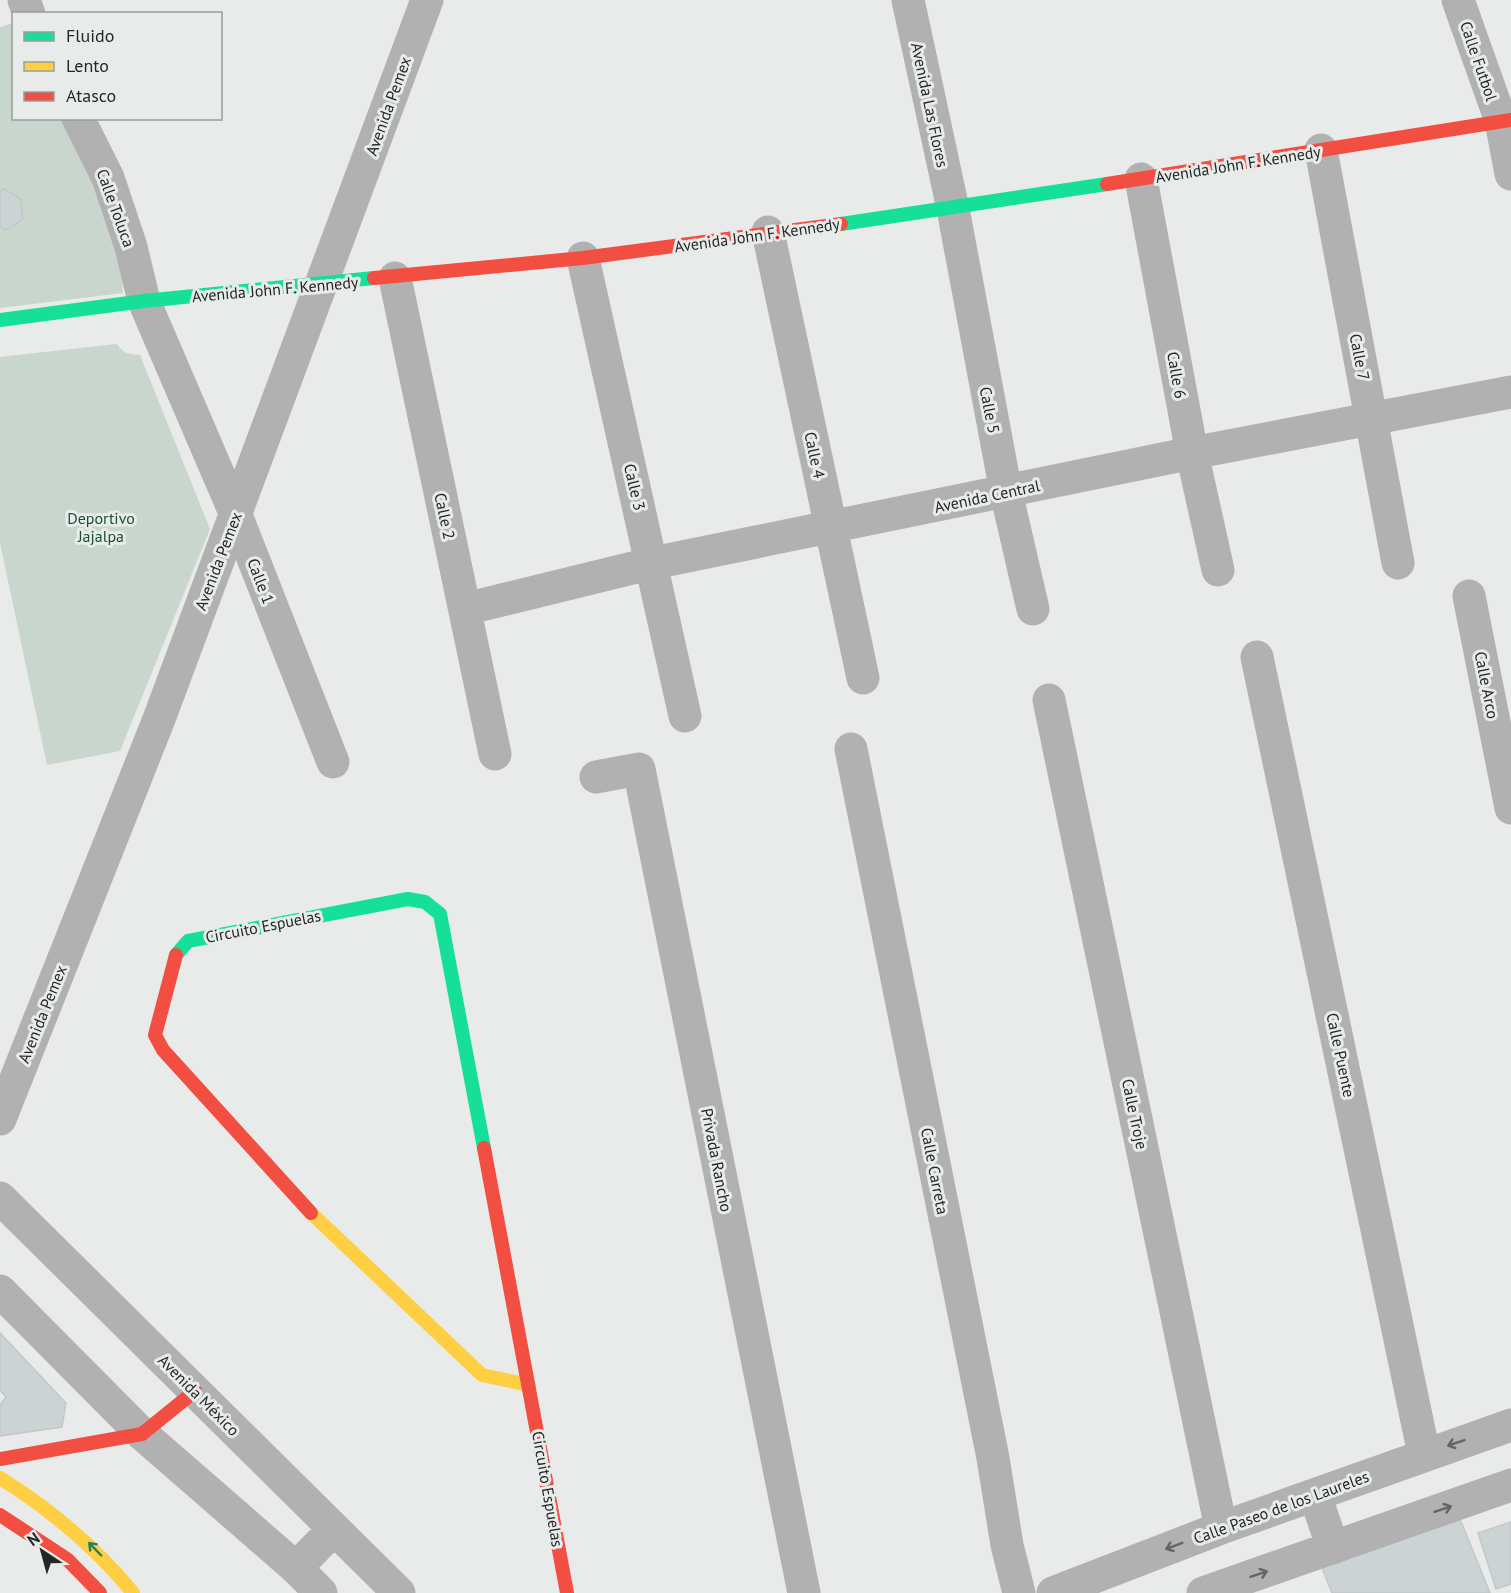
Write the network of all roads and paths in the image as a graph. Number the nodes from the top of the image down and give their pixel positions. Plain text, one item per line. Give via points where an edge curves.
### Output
1 (427, 0) edge
2 (908, 0) edge
3 (1458, 0) edge
4 (79, 120) edge
5 (1506, 121) edge
6 (1322, 150) junction
7 (1511, 174) edge
8 (1141, 179) junction
9 (953, 210) junction
10 (768, 232) junction
11 (584, 258) junction
12 (394, 278) junction
13 (322, 284) junction
14 (144, 301) junction
15 (0, 320) edge
16 (1511, 393) edge
17 (1371, 418) junction
18 (1192, 453) junction
19 (1006, 492) junction
20 (236, 515) junction
21 (831, 527) junction
22 (653, 563) junction
23 (1398, 563) dead end
24 (1218, 570) dead end
25 (1469, 596) dead end
26 (465, 609) junction
27 (1033, 609) dead end
28 (1257, 657) dead end
29 (863, 678) dead end
30 (1049, 700) dead end
31 (686, 716) dead end
32 (851, 749) dead end
33 (495, 754) dead end
34 (333, 762) dead end
35 (596, 777) dead end
36 (1511, 808) edge
37 (0, 1119) edge
38 (0, 1198) edge
39 (0, 1291) edge
40 (529, 1385) junction
41 (195, 1391) junction
42 (1511, 1425) edge
43 (142, 1434) junction
44 (1424, 1454) junction
45 (0, 1459) edge
46 (0, 1478) edge
47 (1511, 1485) edge
48 (1316, 1495) junction
49 (0, 1515) edge
50 (1221, 1528) junction
51 (334, 1529) junction
52 (1333, 1548) junction
53 (296, 1568) junction
54 (100, 1593) edge
55 (133, 1593) edge
56 (321, 1593) edge
57 (399, 1593) edge
58 (567, 1593) edge
59 (804, 1593) edge
60 (1019, 1593) edge
61 (1053, 1593) edge
62 (1203, 1593) edge

1 - 13 street, Avenida Pemex
2 - 9 street, Avenida Las Flores
3 - 5 street, Calle Futbol
4 - 14 street, Calle Toluca via 108,178
5 - 6 main road, Avenida John F. Kennedy
5 - 7 street, Calle Futbol
6 - 8 main road, Avenida John F. Kennedy
6 - 17 street, Calle 7
8 - 9 main road, Avenida John F. Kennedy
8 - 18 street, Calle 6
9 - 10 main road, Avenida John F. Kennedy
9 - 19 street, Calle 5
10 - 11 main road, Avenida John F. Kennedy
10 - 21 street, Calle 4
11 - 12 main road, Avenida John F. Kennedy
11 - 22 street, Calle 3
12 - 13 main road, Avenida John F. Kennedy
12 - 26 street, Calle 2
13 - 14 main road, Avenida John F. Kennedy
13 - 20 street, Avenida Pemex
14 - 15 main road, Avenida John F. Kennedy
14 - 20 street, Calle 1
16 - 17 street, Avenida Central
17 - 18 street, Avenida Central
17 - 23 street, Calle 7
18 - 19 street, Avenida Central
18 - 24 street, Calle 6
19 - 21 street, Avenida Central
19 - 27 street, Calle 5
20 - 34 street, Calle 1
20 - 37 street, Avenida Pemex
21 - 22 street, Avenida Central
21 - 29 street, Calle 4
22 - 26 street, Avenida Central
22 - 31 street, Calle 3
25 - 36 street, Calle Arco
26 - 33 street, Calle 2
28 - 44 street, Calle Puente
30 - 50 street, Calle Troje
32 - 60 street, Calle Carreta
35 - 59 street, Privada Rancho via 639,769
38 - 41 street, Avenida México
39 - 43 street
40 - 40 main road, Circuito Espuelas via 440,914 425,902 408,899 188,941 177,951 157,1018 155,1035 164,1050 309,1211 482,1375
40 - 58 main road, Circuito Espuelas
41 - 43 main road
41 - 51 street, Avenida México
42 -> 44 street, Calle Paseo de los Laureles
43 - 45 main road
43 - 53 street
44 - 48 street, Calle Paseo de los Laureles
55 -> 46 main road via 76,1531
52 -> 47 street
48 - 50 street, Calle Paseo de los Laureles
48 - 52 street
49 - 54 main road via 55,1548 84,1572
50 -> 61 street, Calle Paseo de los Laureles
51 - 53 street
51 - 57 street, Avenida México
62 -> 52 street
53 - 56 street

